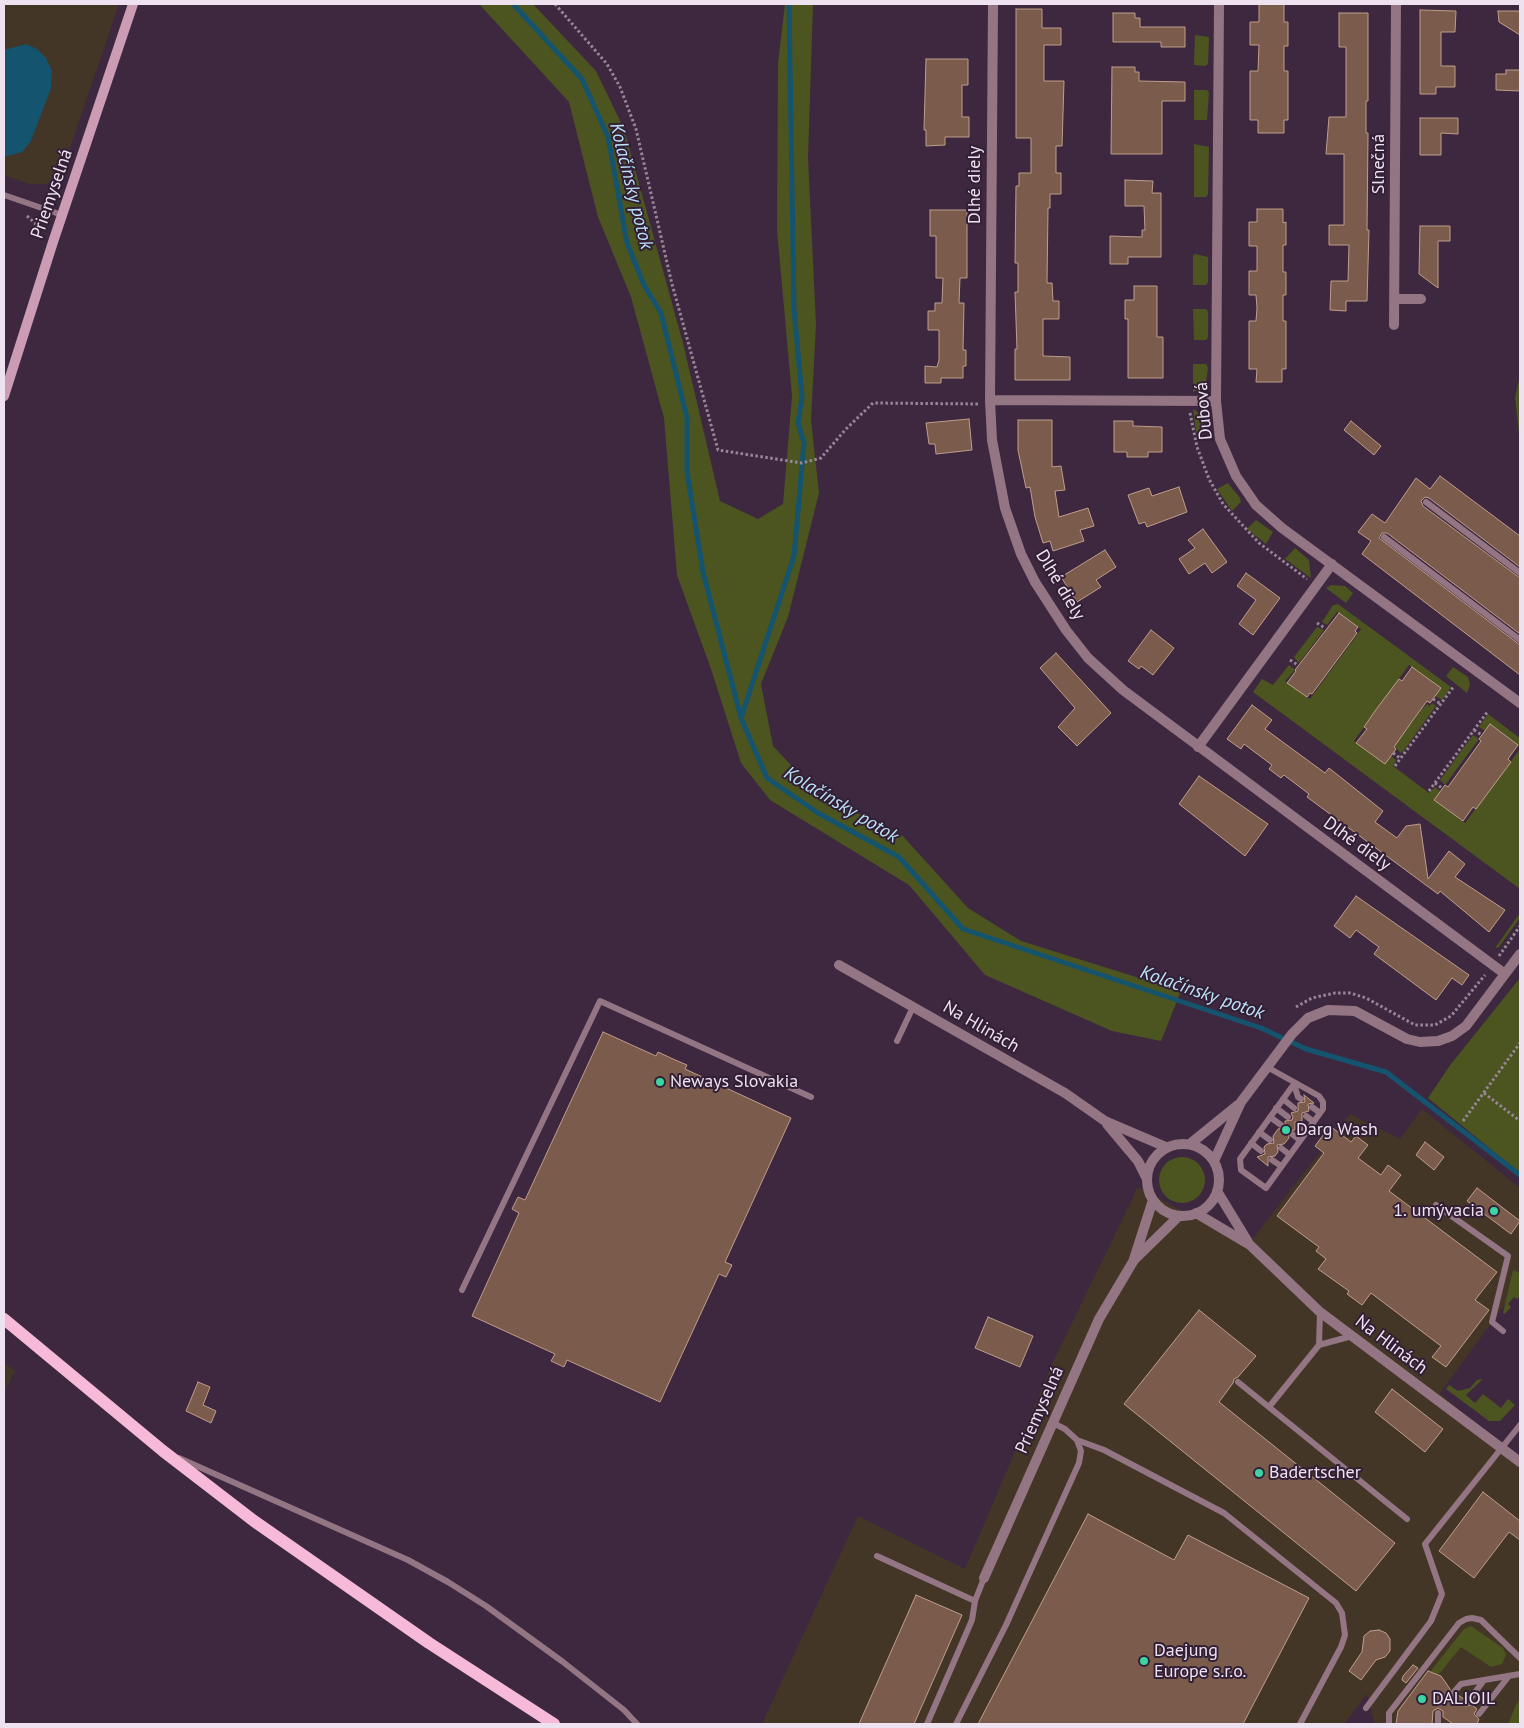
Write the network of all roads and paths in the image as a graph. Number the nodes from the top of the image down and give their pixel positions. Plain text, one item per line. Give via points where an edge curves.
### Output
1 (133, 4) edge
2 (555, 4) edge
3 (993, 4) edge
4 (1219, 4) edge
5 (1396, 4) edge
6 (4, 195) edge
7 (20, 212) dead end
8 (62, 215) junction
9 (53, 242) junction
10 (1395, 299) junction
11 (1421, 299) dead end
12 (1394, 325) dead end
13 (4, 396) edge
14 (1216, 401) junction
15 (990, 402) junction
16 (1190, 409) dead end
17 (1426, 502) dead end
18 (1384, 536) dead end
19 (1332, 564) junction
20 (1520, 573) edge
21 (1310, 581) dead end
22 (1317, 623) dead end
23 (1325, 628) dead end
24 (1520, 640) edge
25 (1290, 660) dead end
26 (1298, 665) dead end
27 (1454, 686) dead end
28 (1433, 699) dead end
29 (1520, 703) edge
30 (1441, 704) junction
31 (1488, 711) dead end
32 (1474, 730) junction
33 (1482, 735) dead end
34 (1198, 747) junction
35 (1393, 753) dead end
36 (1400, 758) junction
37 (1395, 766) dead end
38 (1435, 783) junction
39 (1442, 788) dead end
40 (1429, 791) dead end
41 (1520, 926) edge
42 (1520, 954) edge
43 (1499, 956) dead end
44 (839, 965) dead end
45 (1505, 974) junction
46 (1485, 976) dead end
47 (912, 1007) junction
48 (1296, 1007) dead end
49 (896, 1041) dead end
50 (1520, 1043) edge
51 (1267, 1067) junction
52 (1294, 1084) junction
53 (1484, 1093) junction
54 (811, 1097) dead end
55 (1283, 1099) junction
56 (1301, 1099) dead end
57 (1241, 1102) junction
58 (1312, 1107) dead end
59 (1276, 1108) junction
60 (1294, 1108) dead end
61 (1320, 1113) junction
62 (1288, 1116) dead end
63 (1306, 1116) dead end
64 (1270, 1117) junction
65 (1104, 1121) junction
66 (1520, 1121) edge
67 (1314, 1122) junction
68 (1463, 1122) dead end
69 (1299, 1125) dead end
70 (1281, 1126) dead end
71 (1307, 1131) junction
72 (1259, 1132) junction
73 (1292, 1134) dead end
74 (1270, 1140) dead end
75 (1300, 1140) junction
76 (1190, 1144) junction
77 (1251, 1144) junction
78 (1166, 1147) junction
79 (1281, 1148) dead end
80 (1261, 1151) dead end
81 (1290, 1155) junction
82 (1272, 1160) dead end
83 (1214, 1161) junction
84 (1281, 1166) junction
85 (1146, 1177) junction
86 (1217, 1191) junction
87 (1153, 1200) junction
88 (1436, 1205) dead end
89 (1196, 1213) junction
90 (1179, 1216) junction
91 (1250, 1245) junction
92 (1134, 1260) junction
93 (462, 1290) dead end
94 (1320, 1312) junction
95 (4, 1319) edge
96 (1503, 1332) dead end
97 (1352, 1336) junction
98 (1319, 1345) junction
99 (1238, 1382) dead end
100 (1269, 1406) junction
101 (1053, 1423) junction
102 (1520, 1425) edge
103 (1077, 1440) junction
104 (1501, 1449) junction
105 (163, 1451) junction
106 (1520, 1462) edge
107 (1408, 1519) dead end
108 (877, 1556) dead end
109 (984, 1578) joint
110 (975, 1601) junction
111 (1520, 1658) edge
112 (1520, 1674) edge
113 (1509, 1676) junction
114 (1484, 1680) junction
115 (1454, 1692) dead end
116 (1468, 1702) dead end
117 (1366, 1708) dead end
118 (1438, 1713) dead end
119 (1479, 1714) dead end
120 (554, 1724) edge
121 (637, 1724) edge
122 (927, 1724) edge
123 (956, 1724) edge
124 (1300, 1724) edge
125 (1389, 1724) edge
126 (1438, 1724) edge

1 - 8 street, Priemyselná
2 - 15 path via 608,64 633,121 672,284 718,450 802,463 821,458 872,403
3 - 15 street, Dlhé diely
4 - 14 street, Dubová
5 - 10 street, Slnečná
6 - 8 lane
7 - 9 path via 35,223 40,237
8 - 9 street, Priemyselná
9 - 13 street, Priemyselná
10 - 11 street
10 - 12 street, Slnečná
14 - 15 street
14 - 19 street, Dubová via 1220,439 1236,476 1256,505
15 - 34 street, Dlhé diely via 993,448 1005,508 1021,554 1052,611 1088,658 1105,674
16 - 21 path via 1197,447 1223,504 1259,543
17 - 20 lane
18 - 24 lane
19 - 29 street, Dubová
19 - 34 street
22 - 23 path
25 - 26 path
27 - 30 path
28 - 30 path
30 - 36 path
31 - 32 path
32 - 33 path
32 - 38 path
34 - 45 street, Dlhé diely
35 - 36 path
36 - 37 path
38 - 39 path
38 - 40 path
41 - 43 path
42 - 45 street
44 - 47 street, Na Hlinách
45 - 51 street via 1466,1026 1452,1036 1420,1042 1407,1039 1366,1015 1328,1010 1308,1018
46 - 48 path via 1451,1016 1435,1025 1415,1024 1350,993 1312,998
47 - 49 lane
47 - 65 street, Na Hlinách via 1065,1093
50 - 53 path
51 - 52 lane
51 - 57 street
52 - 55 lane
52 - 56 lane
52 - 61 lane via 1319,1096 1323,1102
53 - 66 path
53 - 68 path
54 - 93 lane via 600,1001
55 - 59 lane
55 - 60 lane
57 - 76 street
57 - 83 street
58 - 61 lane
59 - 62 lane
59 - 64 lane
61 - 67 lane
63 - 67 lane
64 - 70 lane
64 - 72 lane
65 - 78 street, Na Hlinách
65 - 85 street, Na Hlinách via 1138,1161
67 - 71 lane
69 - 71 lane
71 - 75 lane
72 - 74 lane
72 - 77 lane
73 - 75 lane
75 - 81 lane
76 - 78 street
76 - 83 street via 1200,1147
77 - 80 lane
77 - 84 lane via 1240,1159 1241,1170 1266,1188
78 - 85 street via 1153,1160
79 - 81 lane
81 - 84 lane
82 - 84 lane
83 - 86 street via 1219,1181
85 - 87 street
86 - 89 street via 1205,1208
86 - 91 street, Na Hlinách
87 - 90 street via 1169,1213
87 - 92 street, Priemyselná
88 - 96 lane via 1508,1256 1492,1322
89 - 90 street
89 - 91 street, Na Hlinách
90 - 92 street, Priemyselná
91 - 94 street, Na Hlinách
92 - 101 street, Priemyselná via 1099,1318
94 - 97 street, Na Hlinách
94 - 98 lane
95 - 105 main road
97 - 98 lane
97 - 104 street, Na Hlinách
98 - 100 lane
99 - 100 lane
100 - 107 lane
101 - 103 lane
101 - 109 street, Priemyselná
102 - 104 lane
103 - 123 lane via 1081,1451 1069,1488
103 - 124 lane via 1104,1450 1224,1513 1336,1603 1342,1613 1344,1635 1341,1646
104 - 106 street, Na Hlinách
104 - 117 lane via 1425,1544 1442,1594 1431,1621
105 - 120 main road via 342,1583
105 - 121 lane via 408,1560 448,1582 563,1662
108 - 110 lane
109 - 110 lane
110 - 122 lane via 972,1620
111 - 125 lane via 1481,1620 1466,1619 1459,1623 1389,1713
112 - 113 lane
113 - 114 lane
113 - 119 lane
114 - 115 lane via 1461,1684
114 - 116 lane
118 - 126 lane

